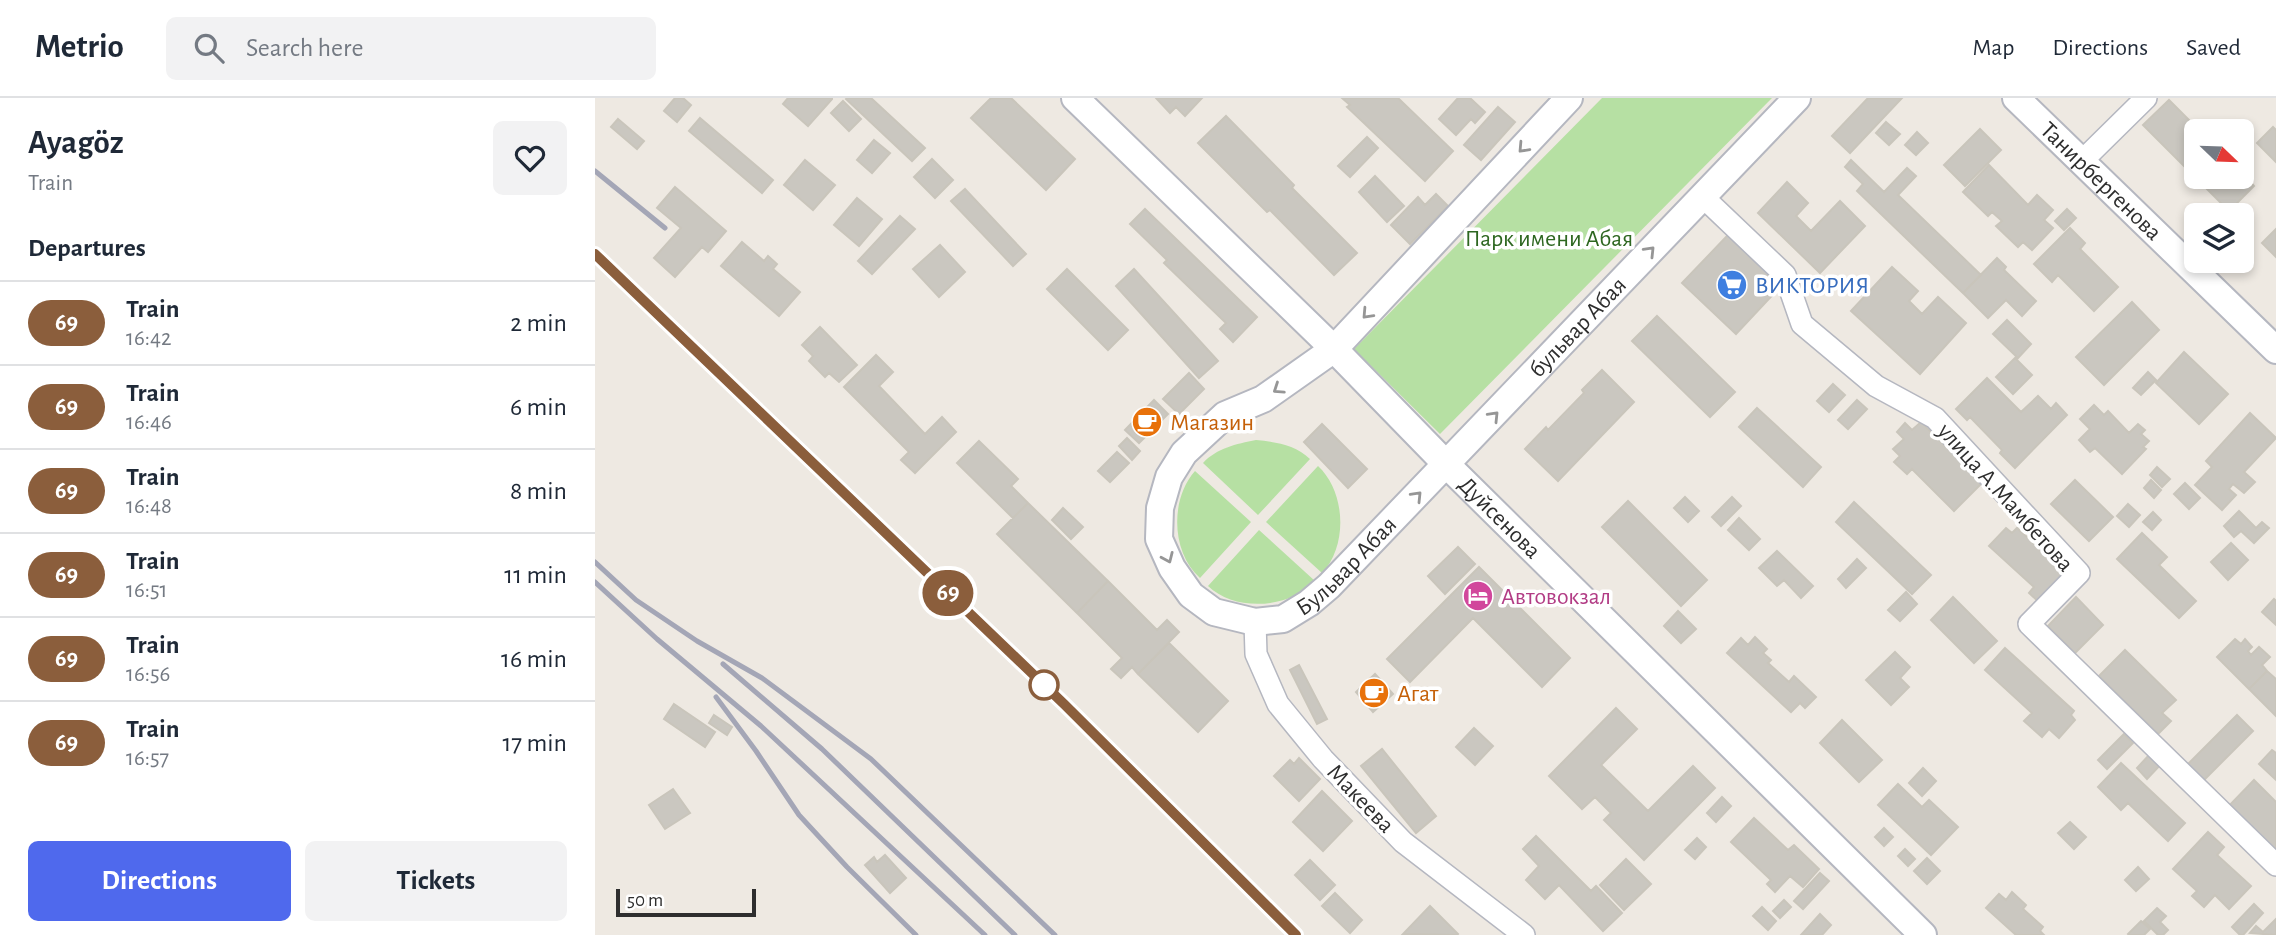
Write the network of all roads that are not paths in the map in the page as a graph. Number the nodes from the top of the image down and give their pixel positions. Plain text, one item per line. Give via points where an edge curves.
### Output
1 (1075, 98) edge
2 (1569, 98) edge
3 (1797, 98) edge
4 (2016, 98) edge
5 (2146, 98) edge
6 (2081, 162) junction
7 (1702, 196) junction
8 (1334, 349) junction
9 (2276, 350) edge
10 (1447, 465) junction
11 (1255, 622) junction
12 (2276, 865) edge
13 (1524, 935) edge
14 (1923, 935) edge

1 - 8 street, Дуйсенова
2 -> 8 street
3 - 7 street, бульвар Абая
4 - 6 street, Танирбергенова
5 - 6 street
6 - 9 street, Танирбергенова
10 -> 7 street, бульвар Абая
7 - 12 street, улица А.Мамбетова via 1784,275 1802,324 1876,386 1935,418 2079,573 2029,624
8 - 10 street, Дуйсенова
8 -> 11 street, Бульвар Абая via 1263,399 1225,415 1184,453 1169,477 1160,508 1159,539 1191,595 1214,612
11 -> 10 street, Бульвар Абая via 1283,619 1309,603
10 - 14 street, Дуйсенова
11 - 13 street, Макеева via 1256,654 1278,704 1323,759 1403,842

